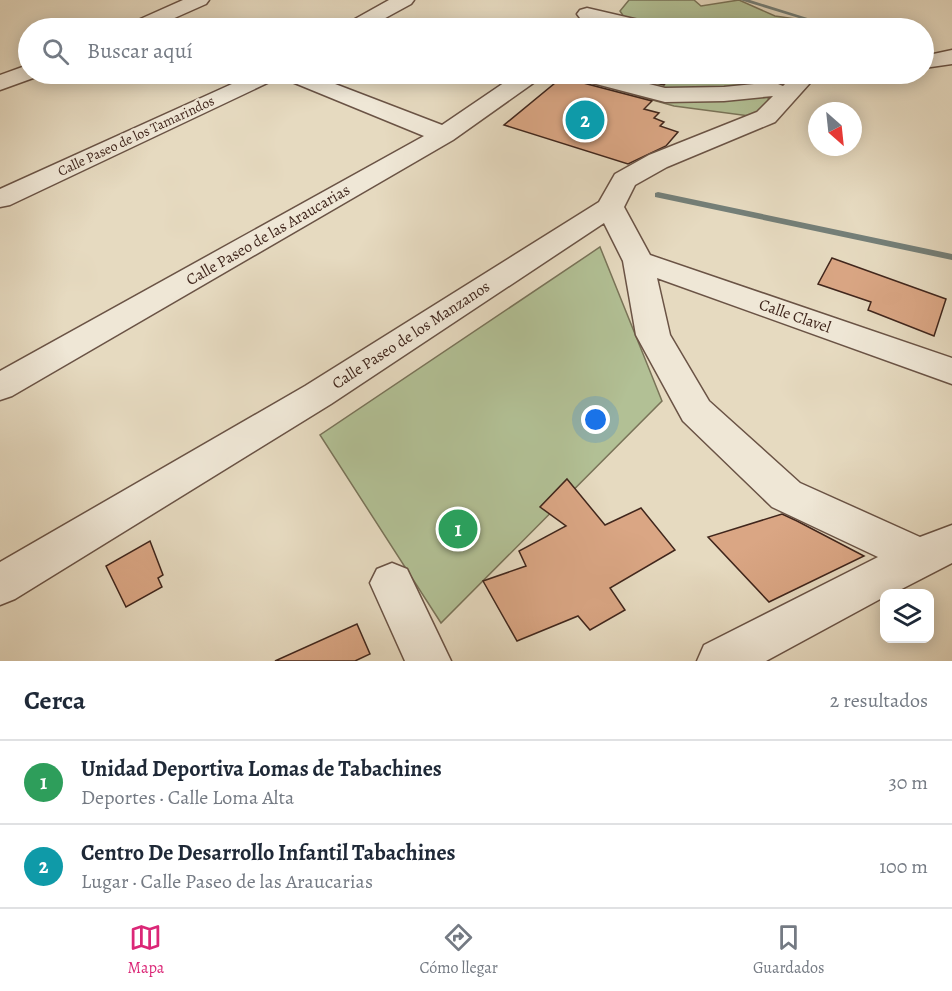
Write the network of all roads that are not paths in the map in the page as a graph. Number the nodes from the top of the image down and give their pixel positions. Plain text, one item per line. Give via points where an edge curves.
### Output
1 (199, 0) edge
2 (404, 0) edge
3 (160, 18) edge
4 (371, 18) edge
5 (952, 57) edge
6 (934, 60) edge
7 (18, 76) edge
8 (0, 83) edge
9 (250, 84) edge
10 (315, 84) edge
11 (517, 84) edge
12 (623, 84) edge
13 (773, 89) edge
14 (444, 135) junction
15 (0, 199) edge
16 (610, 207) junction
17 (638, 261) junction
18 (952, 370) edge
19 (0, 387) edge
20 (936, 550) edge
21 (392, 583) dead end
22 (0, 585) edge
23 (429, 661) edge
24 (720, 661) edge

1 - 3 street
2 - 4 street
5 - 6 street
7 - 8 street
9 - 15 street, Calle Paseo de los Tamarindos
10 - 14 street
11 - 14 street, Calle Paseo de las Araucarias
12 - 13 street via 665,95
13 - 16 street, Calle Paseo de los Manzanos via 766,117 658,161 624,180
14 - 19 street, Calle Paseo de las Araucarias
16 - 17 street
16 - 22 street, Calle Paseo de los Manzanos via 318,395
17 - 18 street, Calle Clavel
17 - 20 street via 653,335 696,411 786,495
20 - 24 street
21 - 23 street

